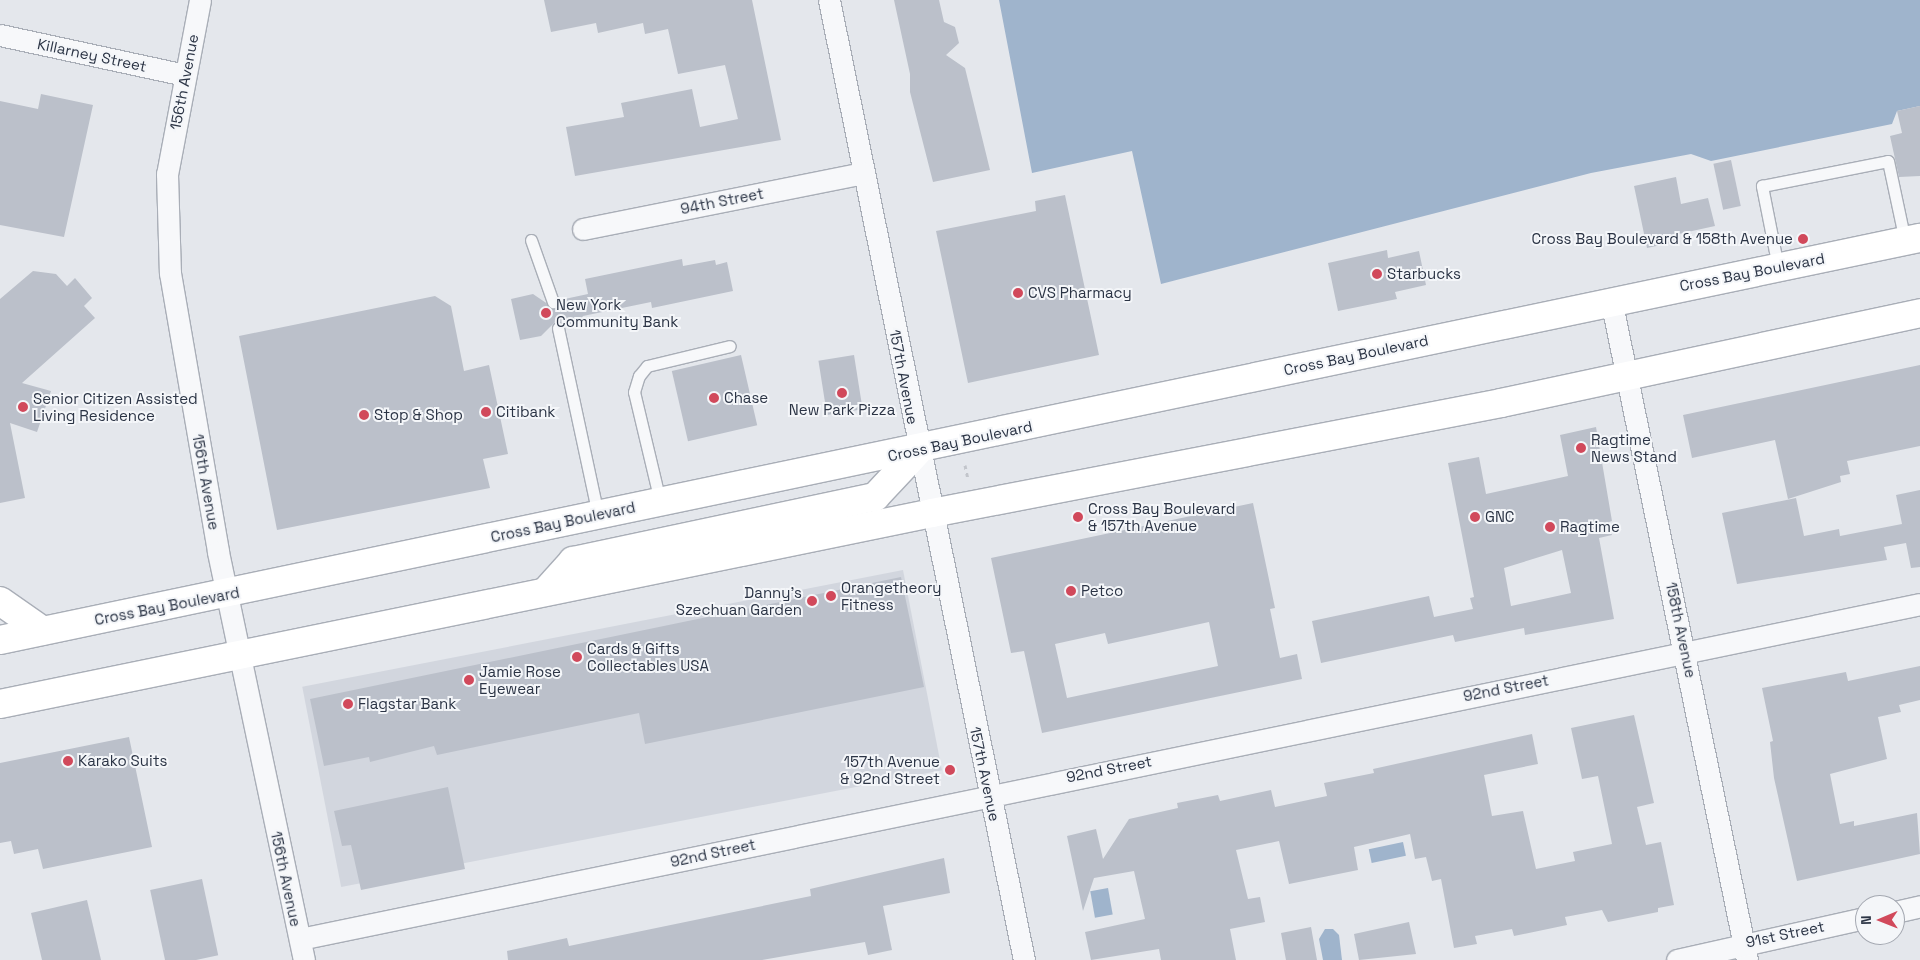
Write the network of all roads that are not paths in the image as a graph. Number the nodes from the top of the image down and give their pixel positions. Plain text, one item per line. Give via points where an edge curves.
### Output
1 (200, 0) edge
2 (829, 0) edge
3 (0, 36) edge
4 (185, 75) junction
5 (862, 173) junction
6 (583, 229) dead end
7 (530, 240) dead end
8 (1912, 240) edge
9 (1778, 267) junction
10 (1611, 300) junction
11 (553, 302) dead end
12 (1920, 313) edge
13 (558, 328) dead end
14 (730, 346) dead end
15 (1626, 376) junction
16 (919, 450) junction
17 (660, 502) junction
18 (932, 513) junction
19 (598, 514) junction
20 (547, 590) junction
21 (228, 594) junction
22 (0, 601) edge
23 (1920, 604) edge
24 (43, 631) junction
25 (0, 640) edge
26 (1686, 652) junction
27 (240, 653) junction
28 (0, 704) edge
29 (989, 794) junction
30 (1920, 906) edge
31 (1905, 910) edge
32 (1855, 921) edge
33 (300, 939) junction
34 (1746, 951) edge
35 (304, 960) edge
36 (1024, 960) edge
37 (1677, 960) edge

1 - 4 street, 156th Avenue
2 - 5 street, 157th Avenue
3 - 4 street, Killarney Street
4 - 21 street, 156th Avenue via 167,174 167,242
5 - 6 street, 94th Street
5 - 16 street, 157th Avenue
7 - 11 lane
8 - 9 main road, Cross Bay Boulevard
8 - 9 lane via 1888,161 1762,186
9 - 10 main road, Cross Bay Boulevard
10 - 15 street, 158th Avenue
10 - 16 main road, Cross Bay Boulevard
12 - 15 main road
13 - 19 lane
14 - 17 lane via 647,366 639,376 634,392
15 - 18 main road
15 - 26 street, 158th Avenue
16 - 17 main road, Cross Bay Boulevard
16 - 18 street, 157th Avenue
16 - 20 main road via 875,497 573,561
17 - 19 main road, Cross Bay Boulevard
18 - 20 main road
18 - 29 street, 157th Avenue
19 - 21 main road, Cross Bay Boulevard
20 - 27 main road
21 - 24 main road, Cross Bay Boulevard
21 - 27 street, 156th Avenue
22 - 24 main road
23 - 26 street, 92nd Street
24 - 25 main road, Cross Bay Boulevard
26 - 29 street, 92nd Street
26 - 34 street, 158th Avenue
27 - 28 main road
27 - 33 street, 156th Avenue
29 - 33 street, 92nd Street
29 - 36 street, 157th Avenue
30 - 31 street
32 - 34 street, 91st Street
33 - 35 street, 156th Avenue
34 - 37 street, 91st Street

